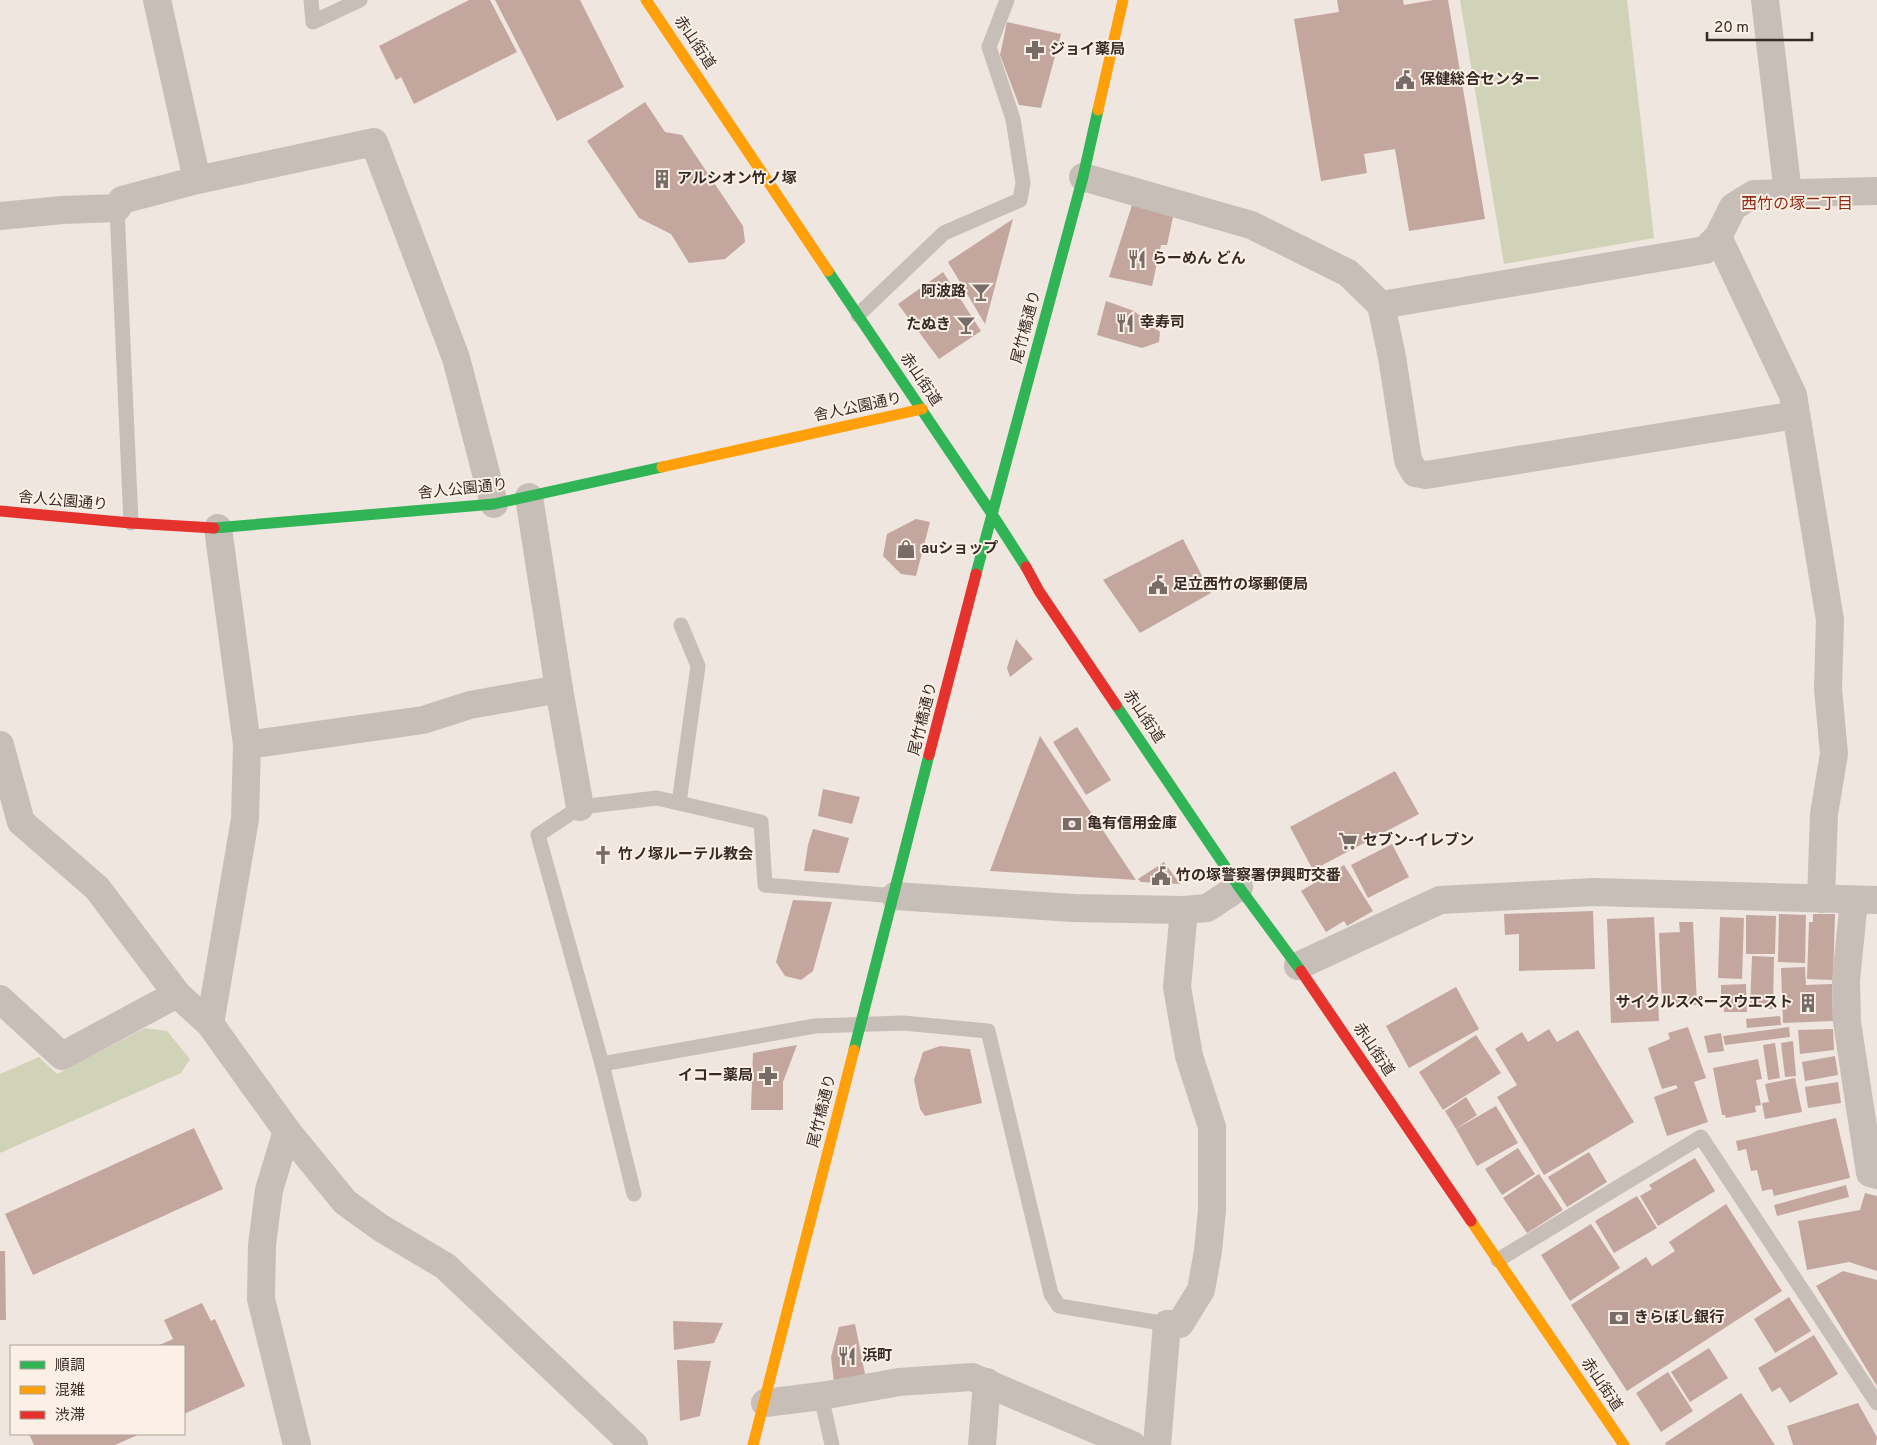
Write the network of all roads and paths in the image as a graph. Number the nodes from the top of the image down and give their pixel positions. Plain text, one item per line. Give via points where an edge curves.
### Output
1 (158, 0) edge
2 (311, 0) edge
3 (360, 0) edge
4 (646, 0) edge
5 (1007, 0) edge
6 (1123, 0) edge
7 (1766, 0) edge
8 (1083, 177) junction
9 (197, 180) junction
10 (1877, 191) edge
11 (1788, 193) junction
12 (117, 208) junction
13 (0, 216) edge
14 (1718, 237) junction
15 (1381, 305) junction
16 (858, 316) junction
17 (922, 409) junction
18 (1796, 415) junction
19 (529, 497) junction
20 (494, 504) junction
21 (0, 511) edge
22 (992, 514) junction
23 (131, 523) junction
24 (218, 528) junction
25 (682, 625) dead end
26 (559, 689) junction
27 (247, 745) junction
28 (0, 746) edge
29 (679, 803) junction
30 (580, 807) junction
31 (1239, 887) junction
32 (895, 896) junction
33 (1822, 899) junction
34 (1866, 900) edge
35 (1184, 910) junction
36 (1298, 966) junction
37 (177, 994) junction
38 (0, 999) edge
39 (210, 1024) junction
40 (861, 1024) junction
41 (602, 1064) junction
42 (287, 1131) junction
43 (1877, 1175) edge
44 (634, 1194) dead end
45 (1498, 1260) junction
46 (1166, 1324) junction
47 (987, 1382) junction
48 (821, 1396) junction
49 (765, 1403) junction
50 (1877, 1403) edge
51 (297, 1445) edge
52 (634, 1445) edge
53 (753, 1445) edge
54 (832, 1445) edge
55 (982, 1445) edge
56 (1132, 1445) edge
57 (1158, 1445) edge
58 (1624, 1445) edge

1 - 9 street
2 - 3 lane via 313,22
4 - 16 street, 赤山街道
5 - 16 lane via 989,47 1013,118 1023,183 1020,200 944,233
6 - 8 street, 尾竹橋通り
7 - 11 street
8 - 15 street via 1250,224 1348,273
8 - 22 street, 尾竹橋通り
9 - 12 street via 122,200
9 - 20 street via 374,142 456,358
10 - 11 street
11 - 14 street via 1754,194 1733,206
12 - 13 street
12 - 23 lane
14 - 15 street via 1705,250
14 - 18 street via 1793,395
15 - 18 street via 1408,460 1415,473 1426,475
16 - 17 street, 赤山街道
17 - 19 street, 舎人公園通り
17 - 22 street, 赤山街道
18 - 33 street via 1830,620 1828,689 1834,754 1824,814
19 - 20 street, 舎人公園通り
19 - 26 street
20 - 24 street, 舎人公園通り
21 - 23 street, 舎人公園通り
22 - 31 street, 赤山街道 via 1039,591
22 - 32 street, 尾竹橋通り
23 - 24 street, 舎人公園通り
24 - 27 street
25 - 29 lane via 698,666
26 - 27 street via 470,705 423,720
26 - 30 street
27 - 39 street via 245,819
28 - 37 street via 21,822 97,888
29 - 30 lane via 657,798
29 - 32 lane via 761,822 766,885
30 - 41 lane via 538,835
31 - 35 street via 1207,908
31 - 36 street, 赤山街道
32 - 35 street via 1073,908
32 - 40 street, 尾竹橋通り
33 - 34 street
33 - 36 street via 1594,892 1440,900
34 - 43 street via 1846,980 1847,1022 1870,1173
35 - 46 street via 1177,987 1189,1056 1212,1128 1212,1210 1200,1290 1180,1324
36 - 45 street, 赤山街道
37 - 38 street via 62,1056
37 - 39 street
39 - 42 street
40 - 41 lane via 814,1026
40 - 46 lane via 903,1023 988,1031 1051,1294 1059,1306
40 - 49 street, 尾竹橋通り
41 - 44 lane
42 - 51 street via 269,1190 260,1300
42 - 52 street via 344,1202 445,1266
45 - 50 lane via 1701,1137
45 - 58 street, 赤山街道
46 - 57 street
47 - 48 street via 972,1376 898,1382
47 - 55 street
47 - 56 street
48 - 49 street
48 - 54 lane
49 - 53 street, 尾竹橋通り

